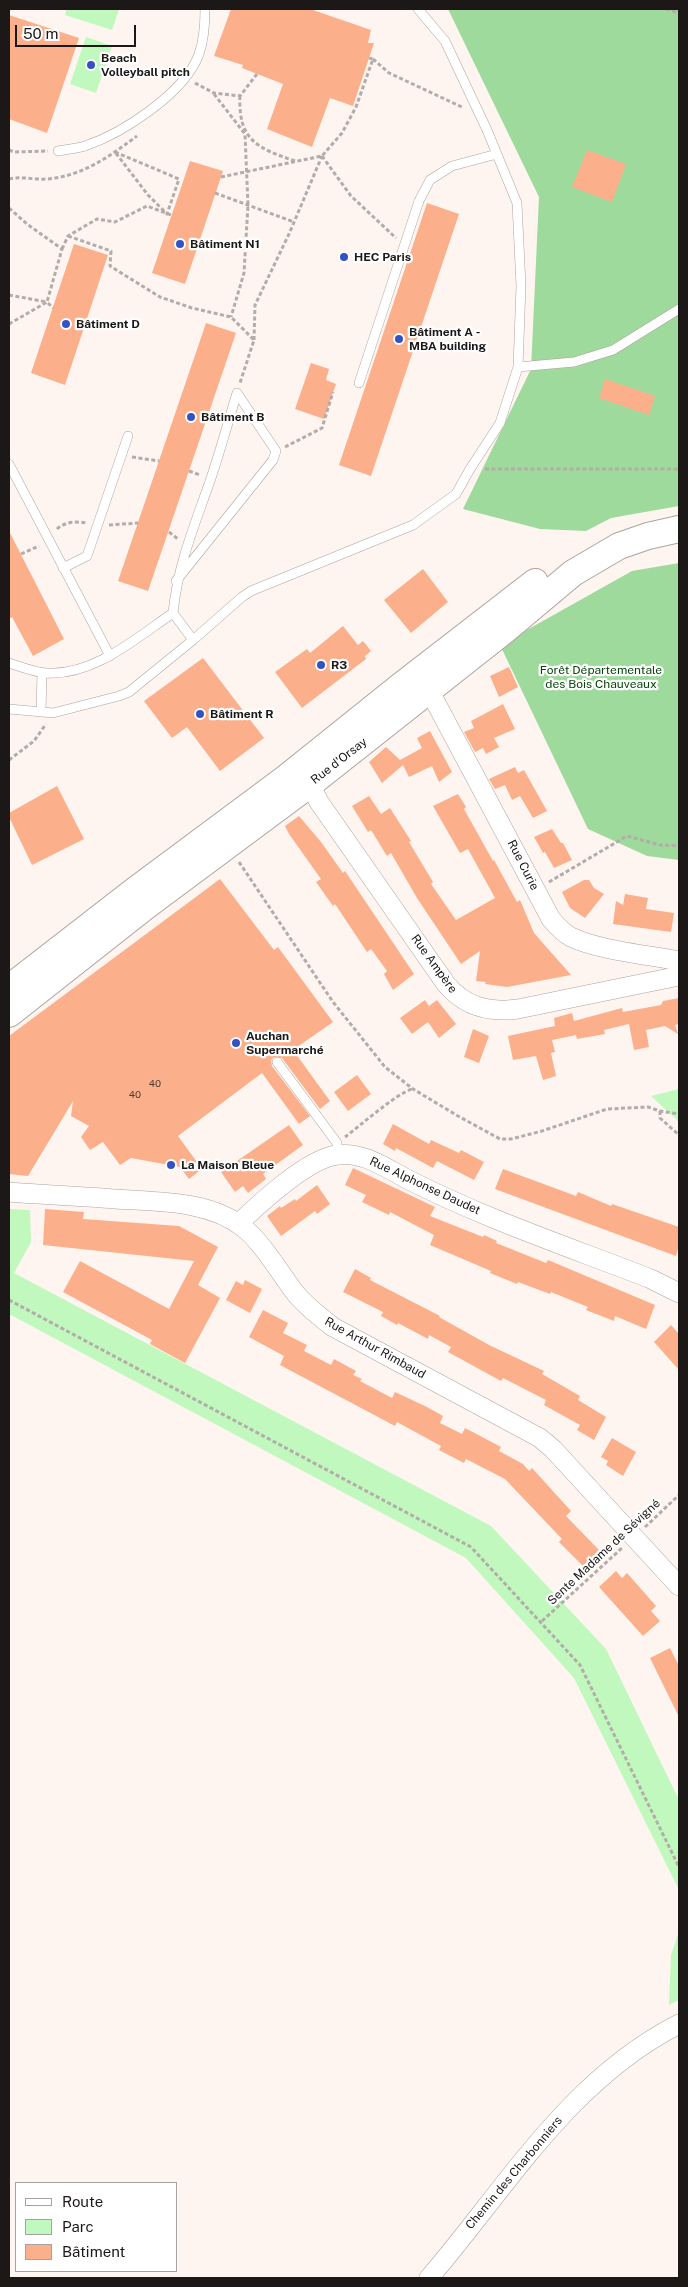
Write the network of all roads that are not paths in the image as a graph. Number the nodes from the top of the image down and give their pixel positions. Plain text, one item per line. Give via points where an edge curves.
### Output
1 (205, 9) edge
2 (418, 9) edge
3 (58, 151) road end
4 (497, 154) junction
5 (679, 309) edge
6 (518, 367) junction
7 (359, 383) dead end
8 (128, 436) dead end
9 (9, 464) edge
10 (679, 520) edge
11 (679, 529) edge
12 (63, 568) junction
13 (176, 581) junction
14 (173, 612) junction
15 (193, 640) junction
16 (110, 656) junction
17 (9, 663) edge
18 (42, 673) junction
19 (402, 685) junction
20 (429, 690) junction
21 (9, 709) edge
22 (41, 712) junction
23 (305, 775) junction
24 (679, 961) edge
25 (679, 976) edge
26 (9, 988) edge
27 (9, 1014) edge
28 (277, 1062) dead end
29 (344, 1155) junction
30 (9, 1192) edge
31 (238, 1224) junction
32 (679, 1293) edge
33 (679, 1586) edge
34 (679, 2024) edge
35 (430, 2278) edge

1 - 3 lane via 199,55 179,86 144,115 108,136
2 - 4 lane via 445,41
4 - 6 lane via 517,203 521,286
4 - 7 lane via 452,166 430,180 419,201
5 - 6 lane via 613,350 574,362
6 - 15 lane via 500,423 456,494 413,525 251,591
8 - 12 lane via 87,556
9 - 12 lane
10 - 19 main road, Rue d'Orsay via 621,528 576,551
11 - 20 main road, Rue d'Orsay via 620,546 573,573
12 - 16 lane
13 - 13 lane via 273,460 276,451 237,393
13 - 14 lane
14 - 15 lane
14 - 16 lane
15 - 22 lane via 129,692 53,713
16 - 18 lane via 75,670
17 - 18 lane
18 - 22 lane
19 - 20 street
19 - 23 main road, Rue d'Orsay
20 - 23 main road, Rue d'Orsay
20 - 24 street, Rue Curie via 559,929 585,943
21 - 22 lane
23 - 25 street, Rue Ampère via 319,802 446,984 456,996 470,1004 500,1012
23 - 26 main road, Rue d'Orsay
23 - 27 main road, Rue d'Orsay via 228,845
28 - 29 lane
29 - 31 street via 313,1163
29 - 32 street, Rue Alphonse Daudet via 372,1161 459,1205 651,1279
30 - 31 street, Rue Arthur Rimbaud via 184,1204
31 - 33 street, Rue Arthur Rimbaud via 297,1294 326,1322 540,1438
34 - 35 street, Chemin des Charbonniers via 632,2051 568,2109 516,2168

